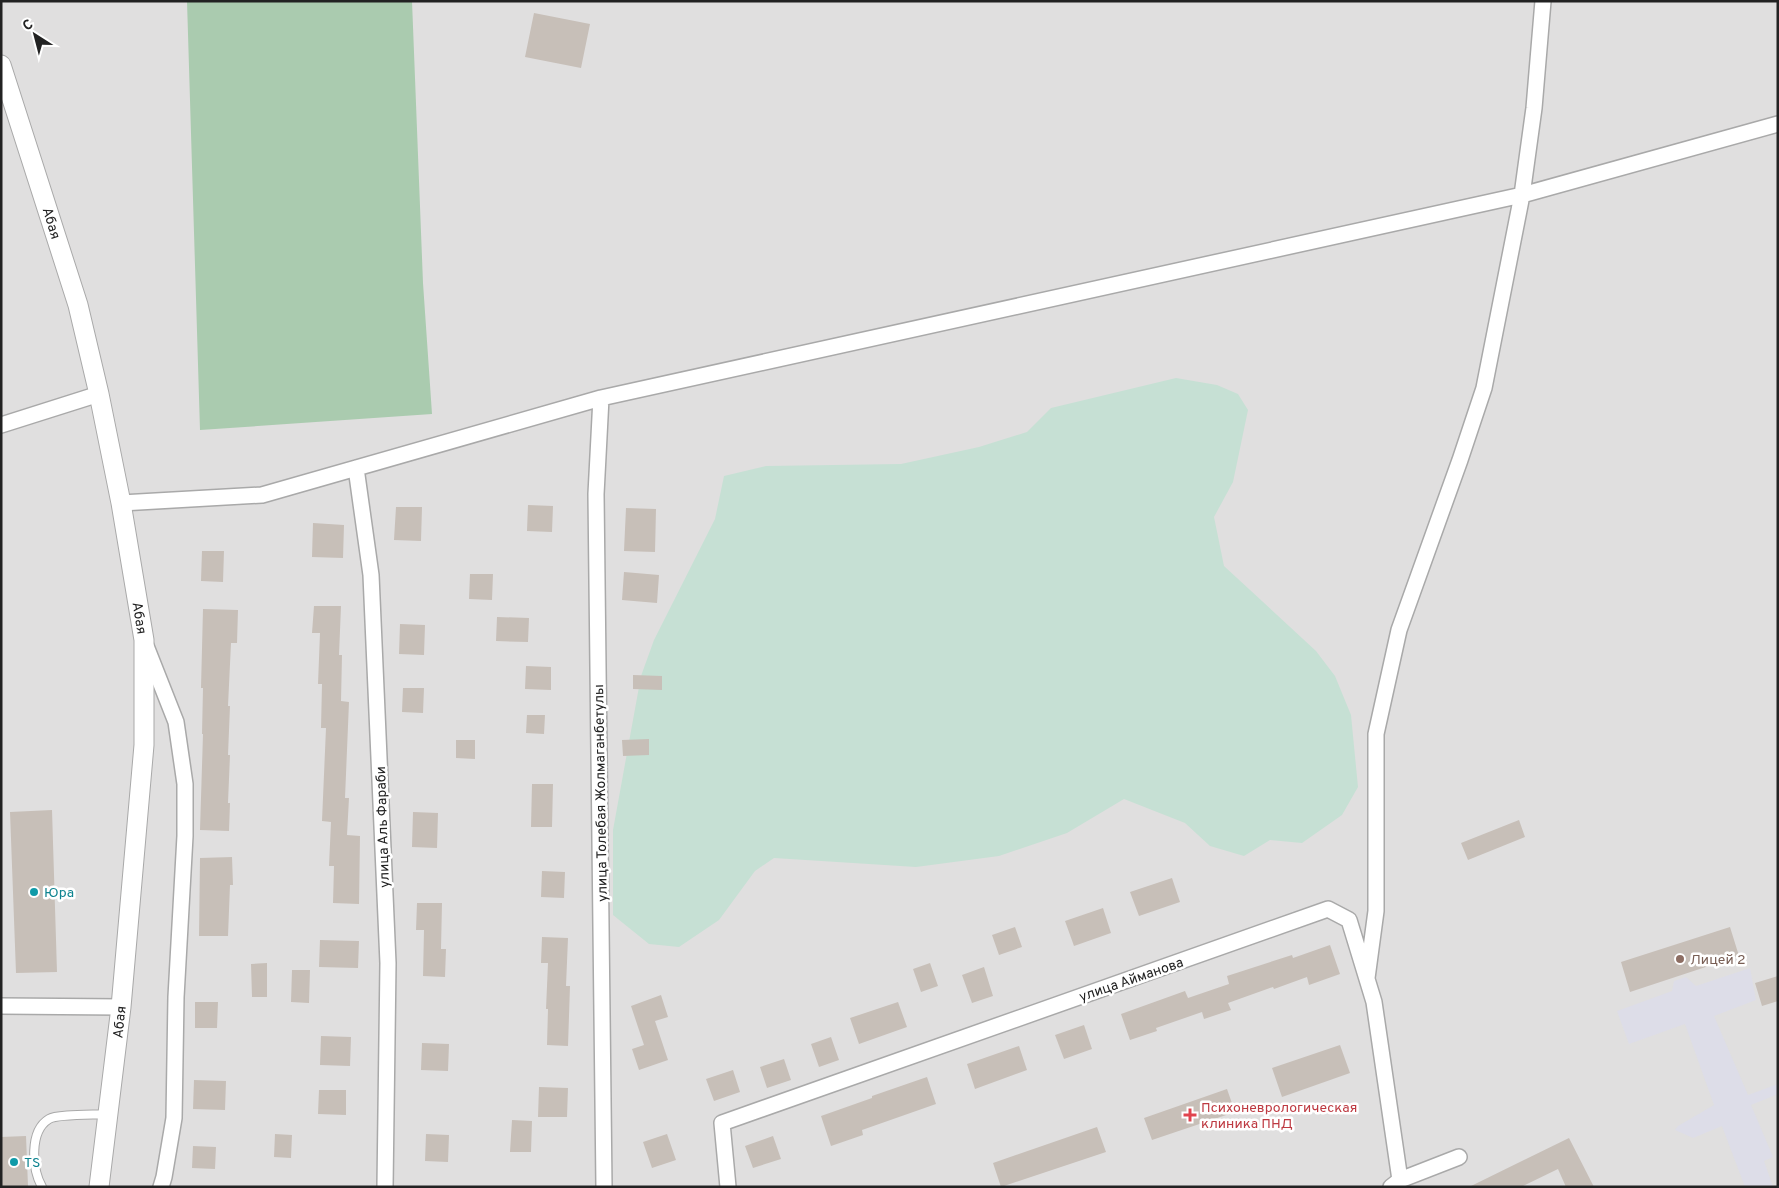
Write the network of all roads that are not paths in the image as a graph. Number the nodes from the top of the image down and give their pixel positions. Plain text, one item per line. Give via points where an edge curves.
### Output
1 (1543, 1) edge
2 (1, 65) edge
3 (1778, 124) edge
4 (1522, 195) junction
5 (99, 394) junction
6 (601, 398) junction
7 (1, 426) edge
8 (356, 468) junction
9 (121, 503) junction
10 (144, 640) junction
11 (1367, 978) junction
12 (1, 1006) edge
13 (121, 1007) junction
14 (108, 1114) junction
15 (1459, 1157) dead end
16 (1396, 1183) edge
17 (42, 1187) edge
18 (99, 1187) edge
19 (161, 1187) edge
20 (385, 1187) edge
21 (604, 1187) edge
22 (728, 1187) edge

1 - 4 street via 1534,108
2 - 5 street, Абая via 78,305
3 - 4 street
4 - 6 street
4 - 11 street via 1484,388 1399,630 1376,734 1376,911
5 - 7 street
5 - 9 street, Абая
6 - 8 street
6 - 21 street, улица Толебая Жолмаганбетулы via 596,494
8 - 9 street via 262,495
8 - 20 street, улица Аль Фараби via 371,575 388,963
9 - 10 street, Абая
10 - 13 street, Абая via 144,745
10 - 19 street via 176,722 185,784 174,1118
11 - 16 street, улица Айманова via 1374,1002
11 - 22 street, улица Айманова via 1349,920 1328,909 722,1123
12 - 13 street
13 - 14 street, Абая
14 - 17 lane via 51,1118 42,1125 37,1135 35,1162
14 - 18 street, Абая
15 - 16 street

